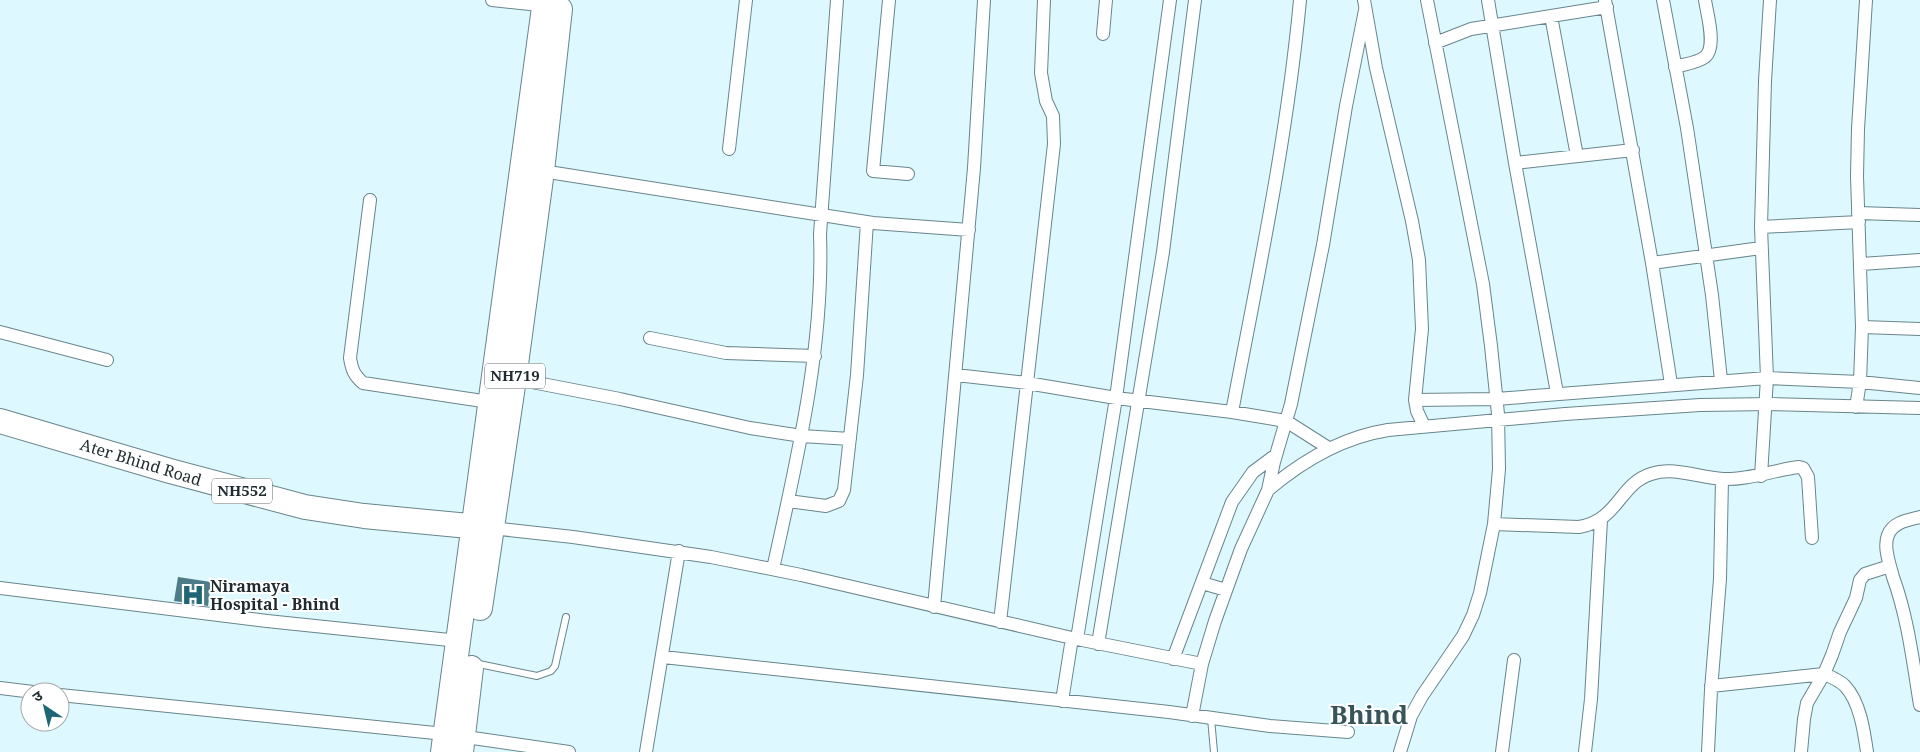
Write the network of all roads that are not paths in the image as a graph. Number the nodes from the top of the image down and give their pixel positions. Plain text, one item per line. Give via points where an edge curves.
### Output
1 (492, 0) edge
2 (746, 0) edge
3 (837, 0) edge
4 (889, 0) edge
5 (984, 0) edge
6 (1039, 0) edge
7 (1044, 0) edge
8 (1106, 0) edge
9 (1170, 0) edge
10 (1195, 0) edge
11 (1300, 0) edge
12 (1427, 0) edge
13 (1488, 0) edge
14 (1663, 0) edge
15 (1705, 0) edge
16 (1770, 0) edge
17 (1866, 0) edge
18 (553, 3) edge
19 (1606, 3) edge
20 (1364, 5) edge
21 (1551, 16) junction
22 (1493, 26) junction
23 (1103, 34) dead end
24 (1435, 43) junction
25 (1675, 67) junction
26 (729, 149) dead end
27 (1633, 150) junction
28 (1576, 156) junction
29 (1515, 162) junction
30 (542, 171) junction
31 (908, 174) dead end
32 (370, 200) dead end
33 (821, 214) junction
34 (1920, 215) edge
35 (1859, 218) junction
36 (867, 222) junction
37 (1761, 227) junction
38 (969, 230) junction
39 (1761, 248) junction
40 (1706, 255) junction
41 (1920, 260) edge
42 (1652, 263) junction
43 (1861, 264) junction
44 (1862, 327) junction
45 (1920, 329) edge
46 (0, 332) edge
47 (650, 338) dead end
48 (815, 356) junction
49 (107, 360) dead end
50 (956, 376) junction
51 (505, 377) junction
52 (1721, 380) junction
53 (1766, 382) junction
54 (1027, 383) junction
55 (1671, 384) junction
56 (1920, 388) edge
57 (1558, 393) junction
58 (1858, 396) junction
59 (1116, 398) junction
60 (1138, 400) junction
61 (1764, 402) junction
62 (1593, 403) junction
63 (501, 404) junction
64 (1920, 408) edge
65 (1497, 410) junction
66 (1232, 412) junction
67 (1420, 415) junction
68 (1286, 420) junction
69 (0, 421) edge
70 (802, 436) junction
71 (850, 439) junction
72 (1330, 450) junction
73 (1275, 458) junction
74 (1761, 476) junction
75 (1722, 479) junction
76 (1269, 484) junction
77 (788, 501) junction
78 (1920, 517) edge
79 (1601, 520) junction
80 (1494, 524) junction
81 (482, 528) junction
82 (1812, 538) dead end
83 (679, 551) junction
84 (1890, 566) junction
85 (773, 569) junction
86 (1214, 587) junction
87 (0, 588) edge
88 (934, 607) junction
89 (566, 617) dead end
90 (1000, 622) junction
91 (1075, 639) junction
92 (1098, 644) junction
93 (462, 655) junction
94 (663, 657) junction
95 (1514, 660) dead end
96 (1187, 661) junction
97 (1824, 674) junction
98 (1712, 686) junction
99 (0, 688) edge
100 (20, 690) edge
101 (70, 696) edge
102 (1062, 701) junction
103 (1920, 705) edge
104 (1188, 715) junction
105 (1211, 718) junction
106 (1348, 732) dead end
107 (453, 744) edge
108 (570, 752) edge
109 (646, 752) edge
110 (1214, 752) edge
111 (1400, 752) edge
112 (1502, 752) edge
113 (1586, 752) edge
114 (1708, 752) edge
115 (1801, 752) edge
116 (1867, 752) edge

1 - 18 street
2 - 26 street
3 - 33 street
4 - 31 street via 874,171
5 - 38 street
6 - 7 street
7 - 54 street via 1041,73 1055,130
8 - 23 street
9 - 59 street
10 - 60 street via 1164,252
11 - 66 street via 1274,193
12 - 24 street
13 - 22 street
14 - 25 street
15 - 25 street via 1711,41 1707,56
16 - 37 street
17 - 35 street via 1858,129
18 - 30 highway, NH719
18 - 51 highway, NH719
19 - 21 street
19 - 27 street
20 - 67 street via 1419,260 1422,329
20 - 68 street via 1323,244
21 - 22 street
21 - 28 street
22 - 24 street via 1471,29
22 - 29 street
24 - 65 street via 1483,284
25 - 40 street
27 - 28 street
27 - 42 street
28 - 29 street
29 - 57 street
30 - 33 street
30 - 51 highway, NH719
32 - 63 street via 350,358 355,376 363,383
33 - 36 street
33 - 48 street
34 - 35 street
35 - 37 street
35 - 43 street
36 - 38 street
36 - 71 street via 858,374
37 - 39 street
38 - 50 street
39 - 40 street
39 - 53 street
40 - 42 street
40 - 52 street
41 - 43 street
42 - 55 street
43 - 44 street
44 - 45 street
44 - 58 street
46 - 49 street
47 - 48 street via 733,354
48 - 70 street
50 - 54 street
50 - 88 street
51 - 63 highway, NH719
51 - 70 street
52 - 53 street
52 - 55 street
53 - 58 street
53 - 61 street
54 - 59 street
54 - 90 street
55 - 62 street
56 - 58 street
57 - 62 street
57 - 65 street
58 - 61 street
58 - 64 street via 1893,406
59 - 60 street
59 - 91 street
60 - 66 street
60 - 92 street
61 - 62 street via 1700,405
61 - 74 street
62 - 65 street
63 - 81 highway, NH719
65 - 67 street
65 - 67 street
65 - 80 street via 1499,469
66 - 68 street
67 - 72 street
68 - 72 street
68 - 73 street
69 - 81 highway, Ater Bhind Road / NH552 via 170,472 305,507
70 - 71 street
70 - 77 street
71 - 77 street via 844,490 839,501 826,506
72 - 76 street
73 - 76 street
73 - 86 street via 1253,472 1232,502
74 - 75 street
74 - 82 street via 1803,468 1808,477
75 - 79 street via 1686,472 1652,473 1633,485
75 - 98 street via 1721,559
76 - 86 street via 1241,549
77 - 85 street
78 - 84 street via 1899,523 1889,532 1886,540
79 - 80 street via 1579,527
79 - 113 street via 1594,669
80 - 111 street via 1473,615 1411,716
81 - 83 street
81 - 93 highway, NH719
83 - 85 street
83 - 94 street
84 - 97 street via 1865,574 1860,580 1856,598
84 - 103 street via 1906,621
85 - 88 street
86 - 96 street
86 - 96 street via 1214,621
87 - 93 street via 277,622
88 - 90 street
89 - 93 lane via 555,666 551,671 537,676
90 - 91 street
91 - 92 street
91 - 102 street
92 - 96 street
93 - 107 highway, NH719
94 - 102 street
94 - 109 street
95 - 112 street
96 - 104 street
97 - 98 street
97 - 115 street via 1807,704
97 - 116 street via 1845,686 1852,697 1864,731
98 - 114 street
99 - 100 street
101 - 107 street
102 - 104 street
104 - 105 street
105 - 106 street
105 - 110 lane
107 - 108 street

